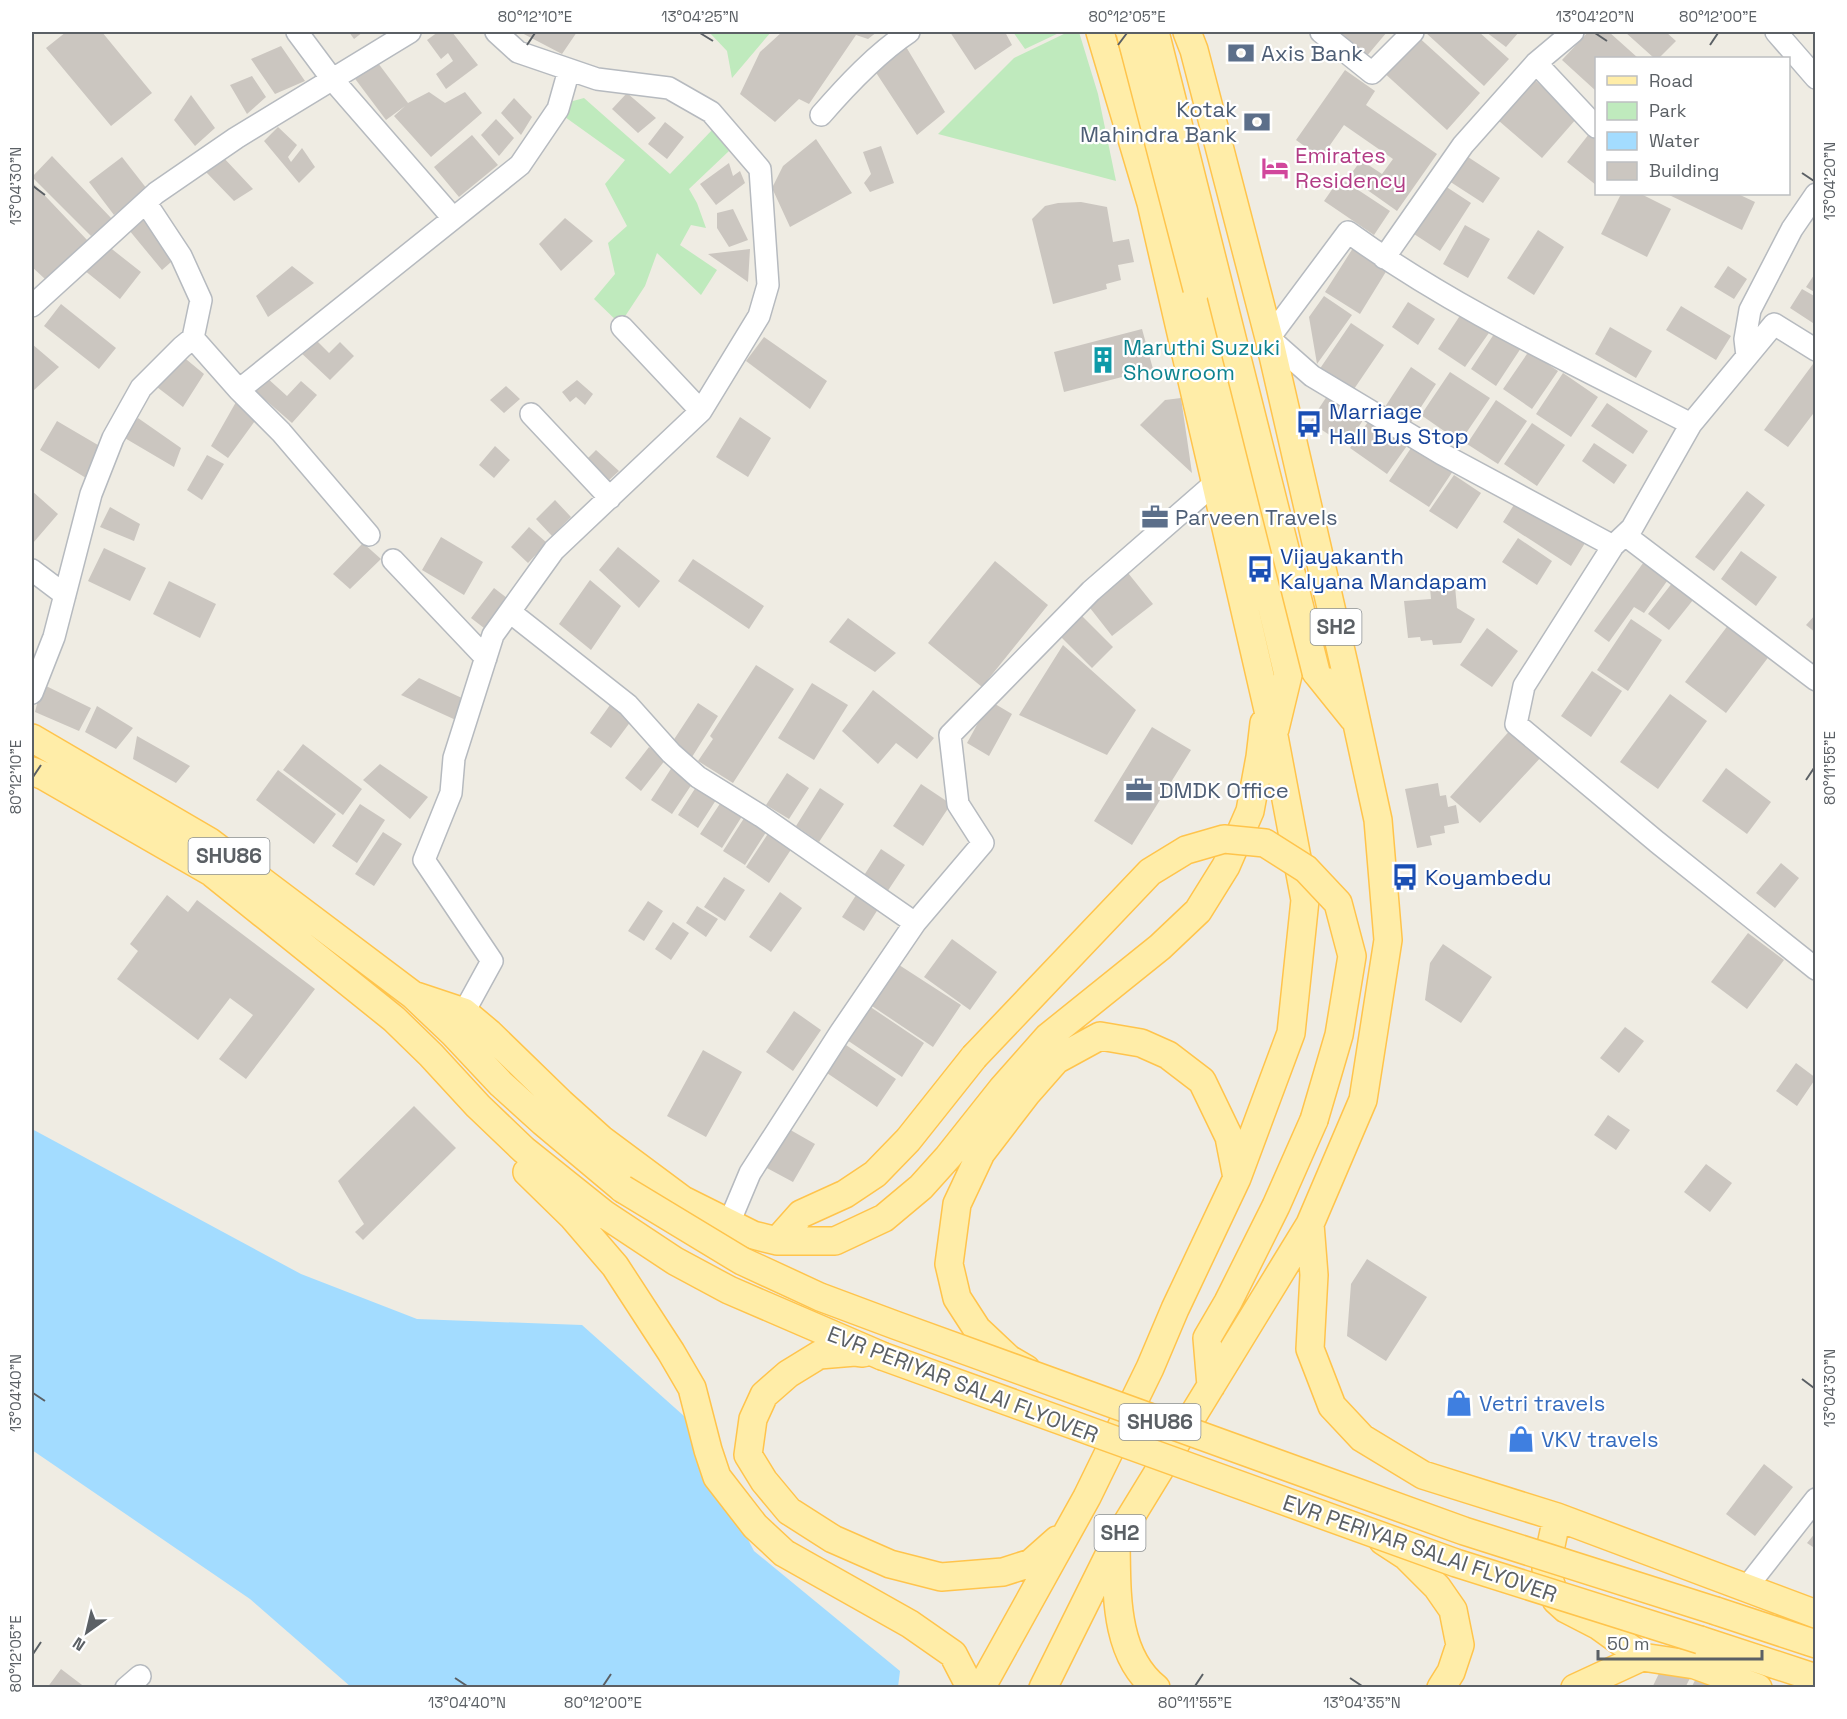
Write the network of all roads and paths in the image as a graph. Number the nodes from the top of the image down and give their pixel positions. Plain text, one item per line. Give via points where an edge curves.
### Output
1 (297, 32) edge
2 (410, 32) edge
3 (496, 32) edge
4 (909, 32) edge
5 (1100, 32) edge
6 (1130, 32) edge
7 (1155, 32) edge
8 (1320, 32) edge
9 (1413, 32) edge
10 (1573, 32) edge
11 (1776, 32) edge
12 (1191, 41) edge
13 (1536, 63) junction
14 (1109, 64) junction
15 (569, 70) junction
16 (1815, 78) edge
17 (332, 79) junction
18 (820, 116) dead end
19 (1595, 126) edge
20 (1815, 194) edge
21 (146, 202) junction
22 (453, 218) junction
23 (1384, 258) junction
24 (32, 306) edge
25 (622, 327) dead end
26 (193, 338) junction
27 (1269, 338) junction
28 (1815, 350) edge
29 (1747, 357) junction
30 (239, 390) junction
31 (701, 411) junction
32 (531, 414) dead end
33 (1691, 424) junction
34 (1215, 483) junction
35 (610, 498) junction
36 (369, 535) dead end
37 (1619, 541) junction
38 (393, 560) dead end
39 (32, 570) edge
40 (65, 595) junction
41 (510, 612) junction
42 (486, 658) junction
43 (1815, 681) edge
44 (32, 693) edge
45 (1266, 704) junction
46 (1355, 721) junction
47 (1274, 736) junction
48 (32, 738) edge
49 (32, 771) edge
50 (915, 923) junction
51 (1815, 969) edge
52 (394, 1019) junction
53 (459, 1023) junction
54 (1237, 1178) junction
55 (729, 1223) junction
56 (1311, 1224) junction
57 (777, 1241) junction
58 (882, 1356) junction
59 (1040, 1378) junction
60 (1211, 1386) junction
61 (1815, 1499) edge
62 (1557, 1517) junction
63 (1069, 1531) junction
64 (1370, 1532) junction
65 (1116, 1540) junction
66 (1746, 1588) junction
67 (1815, 1614) edge
68 (1815, 1644) edge
69 (1642, 1657) junction
70 (1815, 1678) edge
71 (966, 1688) edge
72 (981, 1688) edge
73 (1043, 1688) edge
74 (1156, 1688) edge
75 (1441, 1688) edge
76 (1575, 1688) edge
77 (1758, 1688) edge

1 - 17 street
2 - 17 street
3 - 15 street via 518,52
4 - 18 street via 895,41
5 - 14 main road, SH2
6 - 47 main road, bridge via 1197,289 1288,675
7 - 46 main road, bridge via 1316,672
8 - 9 street via 1372,73
10 - 13 street
11 - 16 street
12 - 14 main road
12 - 27 main road, SH2
13 - 19 street
13 - 23 street via 1463,145
14 - 34 main road, SH2 via 1151,203
15 - 22 street via 558,109 520,165
15 - 31 street via 597,79 669,88 711,112 760,169 768,285 759,316
17 - 21 street via 237,138
17 - 22 street
20 - 29 street via 1750,310 1745,339
21 - 24 street
21 - 26 street via 181,256 201,300
22 - 30 street
23 - 27 street via 1348,232
23 - 33 street via 1465,308
25 - 31 street
26 - 30 street
26 - 40 street via 141,388 113,438 91,494
27 - 37 street via 1312,376 1442,454
27 - 46 main road, SH2
28 - 29 street via 1774,324
29 - 33 street
30 - 36 street via 281,432
31 - 35 street
32 - 35 street
33 - 37 street via 1632,528
34 - 45 main road, SH2
34 - 50 street via 1091,591 950,735 958,804 983,843
35 - 41 street via 554,550
37 - 43 street
37 - 51 street via 1524,686 1516,724
38 - 42 street
39 - 40 street
40 - 44 street
41 - 42 street via 493,635
41 - 50 street via 628,705 698,777
42 - 53 street via 454,758 451,793 424,860 492,961
45 - 47 main road, SH2
45 - 57 main road via 1250,811 1226,866 1198,911 1160,947 1048,1037 948,1157 884,1218 835,1241
46 - 56 main road, SH2 via 1378,820 1388,940 1363,1100
47 - 54 main road, SH2 via 1305,900 1291,1033
48 - 53 main road, SHU86 via 210,842 413,995
49 - 52 main road, SHU86 via 211,872
50 - 55 street via 750,1173
52 - 58 main road, EVR PERIYAR SALAI FLYOVER / SHU86 via 524,1150 604,1214 675,1261 729,1290
52 - 71 main road via 406,1052 572,1216 615,1266 692,1389 717,1477 755,1526 784,1553 910,1624 953,1654 967,1682
53 - 55 main road via 489,1032 601,1139 683,1200
53 - 59 main road, EVR PERIYAR SALAI FLYOVER / SHU86, bridge via 501,1084 623,1189 741,1261 820,1297
54 - 59 main road, bridge via 1229,1137 1202,1081 1168,1055 1141,1043 1100,1036 1056,1060 981,1153 957,1204 949,1264 957,1298 977,1329 1009,1359
54 - 63 main road, SH2 via 1150,1368
55 - 57 main road via 753,1236
56 - 60 main road, SH2
56 - 62 main road via 1314,1275 1310,1349 1332,1406 1362,1438 1423,1474
57 - 60 main road, bridge via 801,1214 845,1194 875,1174 908,1140 974,1057 1150,872 1186,850 1224,839 1265,843 1306,869 1338,903 1352,956 1340,1035 1314,1120 1276,1206 1207,1338
58 - 63 main road via 855,1352 819,1355 764,1395 753,1419 748,1455 789,1511 833,1539 890,1564 941,1577 1003,1572 1031,1563
58 - 64 main road, EVR PERIYAR SALAI FLYOVER / SHU86, bridge
59 - 68 main road, EVR PERIYAR SALAI FLYOVER / SHU86, bridge via 1464,1532
60 - 65 main road, SH2
61 - 66 street
62 - 66 main road
62 - 69 main road via 1546,1569 1556,1600
63 - 72 main road, SH2
64 - 70 main road, EVR PERIYAR SALAI FLYOVER / SHU86, bridge
64 - 75 main road, bridge via 1406,1556 1437,1587 1453,1610 1460,1645
65 - 73 main road, SH2
65 - 74 main road via 1118,1604 1126,1646 1144,1678
66 - 67 main road
69 - 76 main road
69 - 77 main road via 1695,1665

